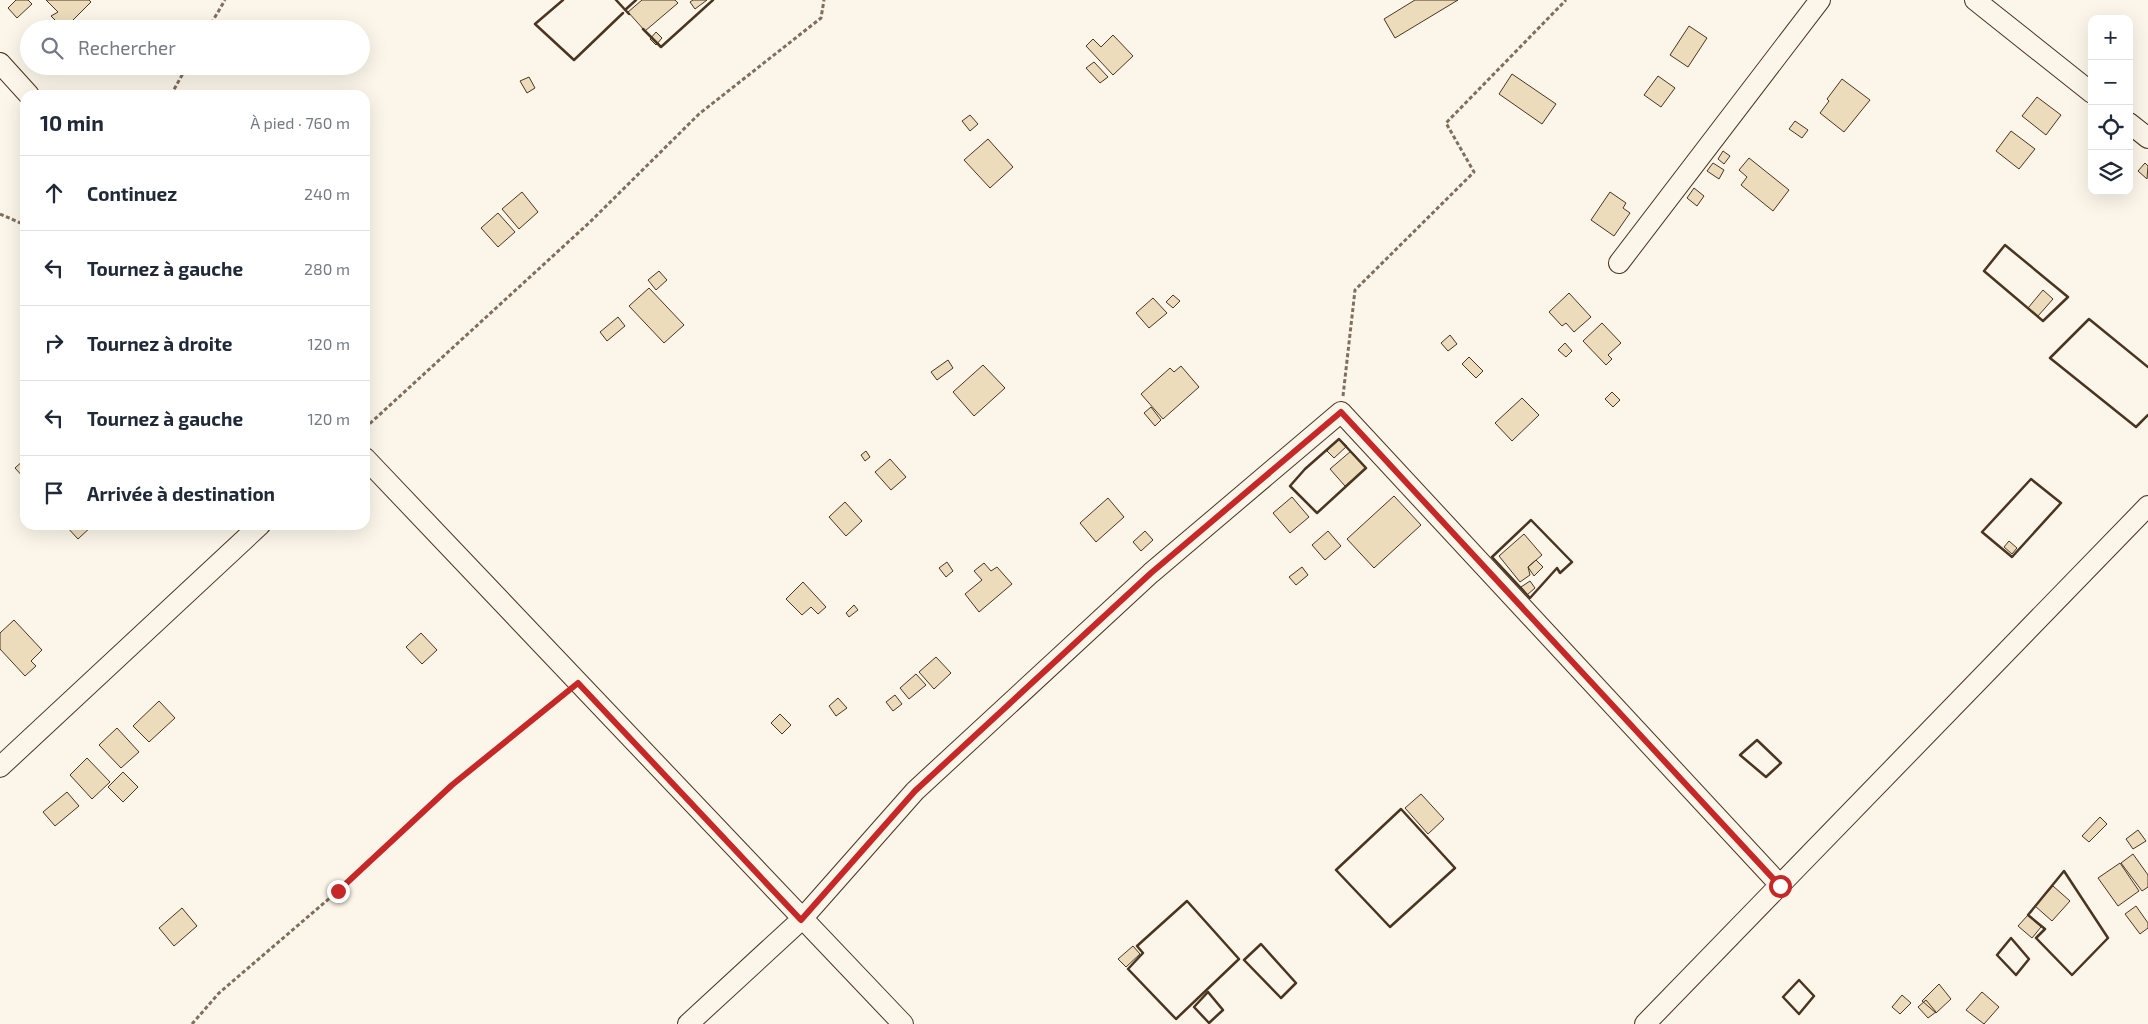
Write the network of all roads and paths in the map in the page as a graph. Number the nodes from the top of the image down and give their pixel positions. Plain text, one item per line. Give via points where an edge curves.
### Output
1 (226, 0) edge
2 (824, 0) edge
3 (1566, 0) edge
4 (1820, 0) edge
5 (1975, 0) edge
6 (214, 20) edge
7 (0, 63) edge
8 (182, 75) edge
9 (25, 90) edge
10 (174, 90) edge
11 (2088, 90) edge
12 (2133, 126) edge
13 (2148, 138) edge
14 (0, 214) edge
15 (20, 223) edge
16 (1618, 263) dead end
17 (1341, 412) junction
18 (370, 423) edge
19 (370, 463) edge
20 (2148, 506) edge
21 (255, 530) edge
22 (578, 683) junction
23 (0, 768) edge
24 (1780, 886) junction
25 (801, 920) junction
26 (192, 1024) edge
27 (688, 1024) edge
28 (903, 1024) edge
29 (1646, 1024) edge

1 - 6 path
2 - 18 path via 821,18 699,114 590,222
3 - 17 path via 1446,123 1474,172 1355,290
4 - 16 street
5 - 11 street
7 - 9 street
8 - 10 path
12 - 13 street
14 - 15 path
17 - 24 street
17 - 25 street via 1151,573 915,791
19 - 22 street
20 - 24 street
21 - 23 street
22 - 25 street
22 - 26 path via 452,785 338,891 219,994
24 - 29 street
25 - 27 street
25 - 28 street

